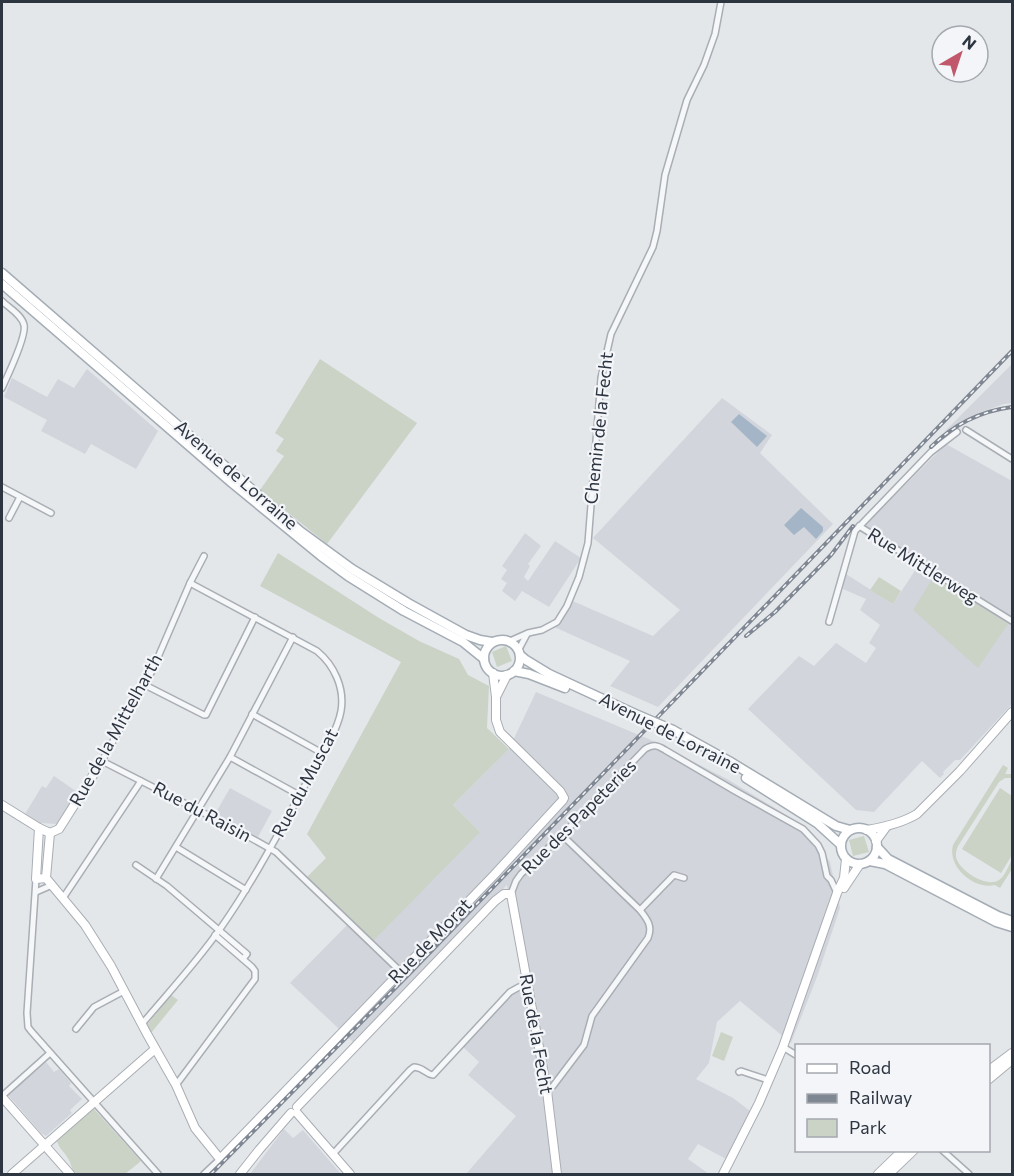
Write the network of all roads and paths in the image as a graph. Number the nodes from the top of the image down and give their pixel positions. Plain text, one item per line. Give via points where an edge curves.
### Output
1 (721, 2) edge
2 (2, 273) edge
3 (2, 284) edge
4 (2, 301) edge
5 (2, 388) edge
6 (966, 430) dead end
7 (957, 432) dead end
8 (1012, 459) edge
9 (2, 487) edge
10 (20, 497) junction
11 (51, 513) dead end
12 (9, 518) dead end
13 (860, 526) junction
14 (204, 556) dead end
15 (190, 583) junction
16 (255, 617) junction
17 (1012, 621) edge
18 (829, 622) dead end
19 (528, 633) junction
20 (293, 637) junction
21 (510, 641) junction
22 (492, 642) junction
23 (520, 652) junction
24 (484, 659) junction
25 (493, 673) junction
26 (511, 673) junction
27 (145, 685) junction
28 (496, 697) junction
29 (1012, 712) edge
30 (252, 714) junction
31 (632, 715) junction
32 (671, 733) junction
33 (322, 753) junction
34 (230, 757) junction
35 (102, 761) junction
36 (141, 781) junction
37 (299, 795) junction
38 (2, 805) edge
39 (198, 810) junction
40 (887, 826) junction
41 (39, 828) junction
42 (850, 830) junction
43 (867, 830) junction
44 (50, 833) junction
45 (562, 835) junction
46 (840, 844) junction
47 (877, 844) junction
48 (176, 847) junction
49 (270, 849) junction
50 (846, 859) junction
51 (870, 861) junction
52 (860, 864) junction
53 (136, 865) dead end
54 (46, 878) junction
55 (684, 878) dead end
56 (844, 878) junction
57 (36, 879) junction
58 (156, 879) junction
59 (831, 880) junction
60 (52, 885) junction
61 (246, 890) junction
62 (36, 892) junction
63 (511, 894) junction
64 (837, 896) junction
65 (63, 898) junction
66 (640, 910) junction
67 (1012, 921) edge
68 (1012, 927) edge
69 (217, 933) junction
70 (400, 971) junction
71 (527, 986) junction
72 (124, 991) junction
73 (142, 1024) junction
74 (75, 1029) dead end
75 (783, 1047) junction
76 (1012, 1047) edge
77 (155, 1048) junction
78 (50, 1053) junction
79 (795, 1053) edge
80 (1012, 1053) edge
81 (1012, 1060) edge
82 (998, 1063) junction
83 (990, 1069) edge
84 (739, 1072) dead end
85 (990, 1078) edge
86 (768, 1080) junction
87 (176, 1085) junction
88 (547, 1091) junction
89 (2, 1097) edge
90 (93, 1102) junction
91 (295, 1111) junction
92 (45, 1146) junction
93 (901, 1152) edge
94 (912, 1152) edge
95 (944, 1152) edge
96 (333, 1154) junction
97 (220, 1158) junction
98 (12, 1174) edge
99 (70, 1174) edge
100 (158, 1174) edge
101 (204, 1174) edge
102 (240, 1174) edge
103 (350, 1174) edge
104 (557, 1174) edge
105 (723, 1174) edge
106 (878, 1174) edge
107 (889, 1174) edge
108 (967, 1174) edge

1 - 19 street, Chemin de la Fecht via 715,34 687,99 665,175 653,247 611,334 601,378 588,543 579,577 557,622
2 - 22 main road, Avenue de Lorraine via 309,537 408,603 466,635
3 - 24 main road, Avenue de Lorraine via 321,556 404,611 463,642
4 - 5 street via 20,317 25,331
6 - 8 street
7 - 13 street via 931,452
9 - 10 street
10 - 11 street
10 - 12 street
13 - 17 street, Rue Mittlerweg
13 - 18 street, Rue Mittlerweg via 852,538
14 - 15 street, Rue de la Mittelharth
15 - 16 street, Rue du Muscat
15 - 27 street, Rue de la Mittelharth
16 - 20 street, Rue du Muscat
16 - 27 street via 206,715
19 - 21 street, Chemin de la Fecht
19 - 23 street
20 - 30 street
20 - 33 street, Rue du Muscat via 324,657 340,688 338,722
21 - 22 main road
21 - 23 main road
22 - 24 main road
23 - 26 main road via 518,667
23 - 31 main road, Avenue de Lorraine via 549,674
24 - 25 main road
25 - 26 main road
25 - 28 street, Rue de Morat
26 - 28 street
26 - 31 main road, Avenue de Lorraine via 529,674 555,683
27 - 35 street, Rue de la Mittelharth
28 - 70 street, Rue de Morat via 500,732 564,798
29 - 40 street via 925,807 911,818
30 - 33 street
30 - 34 street
31 - 32 main road, Avenue de Lorraine
32 - 42 main road, Avenue de Lorraine via 710,750 829,822
32 - 46 main road, Avenue de Lorraine via 806,815
33 - 37 street, Rue du Muscat
34 - 37 street
34 - 39 street
35 - 36 street, Rue du Raisin
35 - 44 street, Rue de la Mittelharth via 59,829
36 - 39 street, Rue du Raisin
36 - 65 street
37 - 49 street, Rue du Muscat
38 - 41 street
39 - 48 street
39 - 49 street, Rue du Raisin
40 - 43 street
40 - 47 street
41 - 44 street
41 - 57 street
42 - 43 main road
42 - 46 main road
43 - 47 main road
44 - 54 street
45 - 59 street, Rue des Papeteries via 645,750 658,746 803,829 818,845
45 - 63 street, Rue des Papeteries via 521,874
45 - 66 street
46 - 50 main road
47 - 51 main road
47 - 67 main road via 888,859
48 - 58 street
48 - 61 street
49 - 61 street, Rue du Muscat
49 - 70 street, Rue du Raisin
50 - 52 main road
50 - 56 street
51 - 52 main road
51 - 68 main road via 885,864
52 - 64 street
53 - 58 street
54 - 57 street
54 - 60 street
55 - 66 street via 674,875
56 - 59 street
56 - 64 street
57 - 62 street
58 - 69 street
59 - 64 street, Rue des Papeteries
60 - 62 street
60 - 65 street
61 - 69 street, Rue du Muscat
62 - 78 street via 27,1021 31,1032
63 - 71 street, Rue de la Fecht
63 - 91 street, Rue des Papeteries via 495,901
64 - 75 street
65 - 72 street via 95,940
66 - 88 street via 650,925 648,938 592,1016 584,1045
69 - 73 street, Rue du Muscat
69 - 87 street via 247,954 243,959 252,967 255,979
70 - 97 street, Rue de Morat
71 - 88 street, Rue de la Fecht
71 - 96 street via 510,992 433,1075 422,1068 410,1070
72 - 73 street
72 - 74 street via 94,1007
73 - 77 street
75 - 79 street
75 - 86 street
76 - 82 street
77 - 87 street
77 - 90 street
78 - 89 street
78 - 90 street
80 - 82 street
81 - 85 street
82 - 83 street
84 - 86 street
86 - 105 street
87 - 97 street via 195,1128
88 - 104 street, Rue de la Fecht
89 - 92 street
90 - 92 street
90 - 100 street
91 - 96 street
91 - 102 street, Rue des Papeteries
92 - 98 street
92 - 99 street
93 - 106 street
94 - 107 street
95 - 108 street
96 - 103 street
97 - 101 street, Rue de Morat

